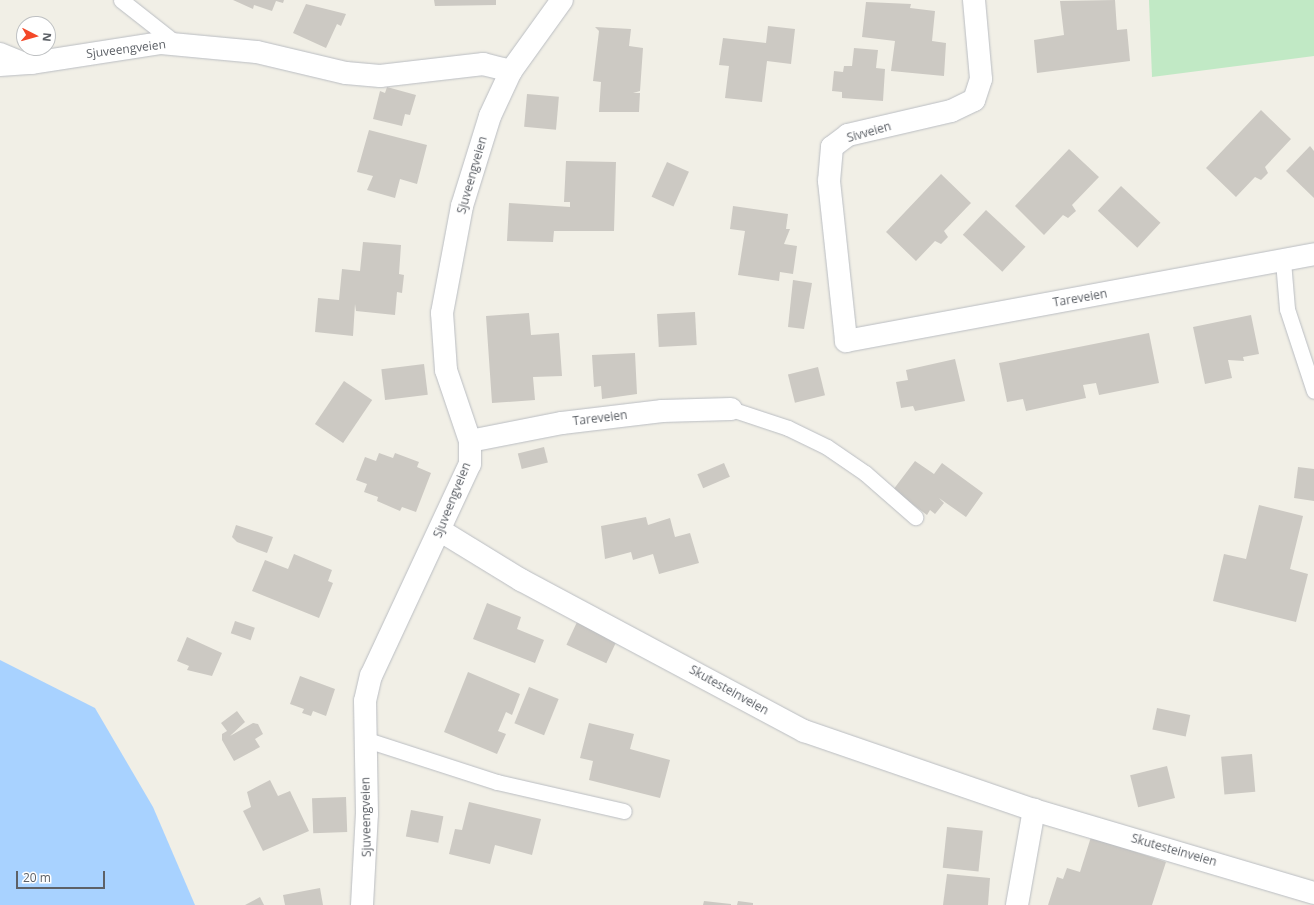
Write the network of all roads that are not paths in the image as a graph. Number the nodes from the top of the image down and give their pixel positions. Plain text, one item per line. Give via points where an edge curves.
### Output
1 (121, 0) edge
2 (562, 0) edge
3 (974, 0) edge
4 (177, 44) junction
5 (0, 50) edge
6 (32, 64) junction
7 (0, 65) edge
8 (512, 71) junction
9 (1314, 254) edge
10 (1283, 260) junction
11 (846, 341) joint
12 (1314, 391) edge
13 (731, 409) joint
14 (470, 441) junction
15 (915, 517) dead end
16 (441, 531) junction
17 (364, 739) junction
18 (1034, 810) junction
19 (624, 811) dead end
20 (1314, 893) edge
21 (362, 905) edge
22 (1017, 905) edge

1 - 4 lane
2 - 8 street, Sjuveengveien
3 - 11 street, Sivveien via 981,79 974,100 951,111 848,135 832,147 829,181
4 - 6 street, Sjuveengveien via 111,49
4 - 8 street, Sjuveengveien via 257,52 346,73 380,76 483,64
5 - 6 lane
6 - 7 street, Sjuveengveien
8 - 14 street, Sjuveengveien via 490,116 462,206 442,313 446,370
9 - 10 street, Tareveien
10 - 11 street, Tareveien
10 - 12 lane via 1287,309
13 - 14 street, Tareveien via 662,411 562,423
13 - 15 lane via 788,428 827,447 865,473
14 - 16 street, Sjuveengveien via 470,464
16 - 17 street, Sjuveengveien via 371,676 365,701
16 - 18 street, Skutesteinveien via 521,580 804,731
17 - 19 lane via 497,782
17 - 21 street, Sjuveengveien via 367,814
18 - 20 street, Skutesteinveien
18 - 22 street

